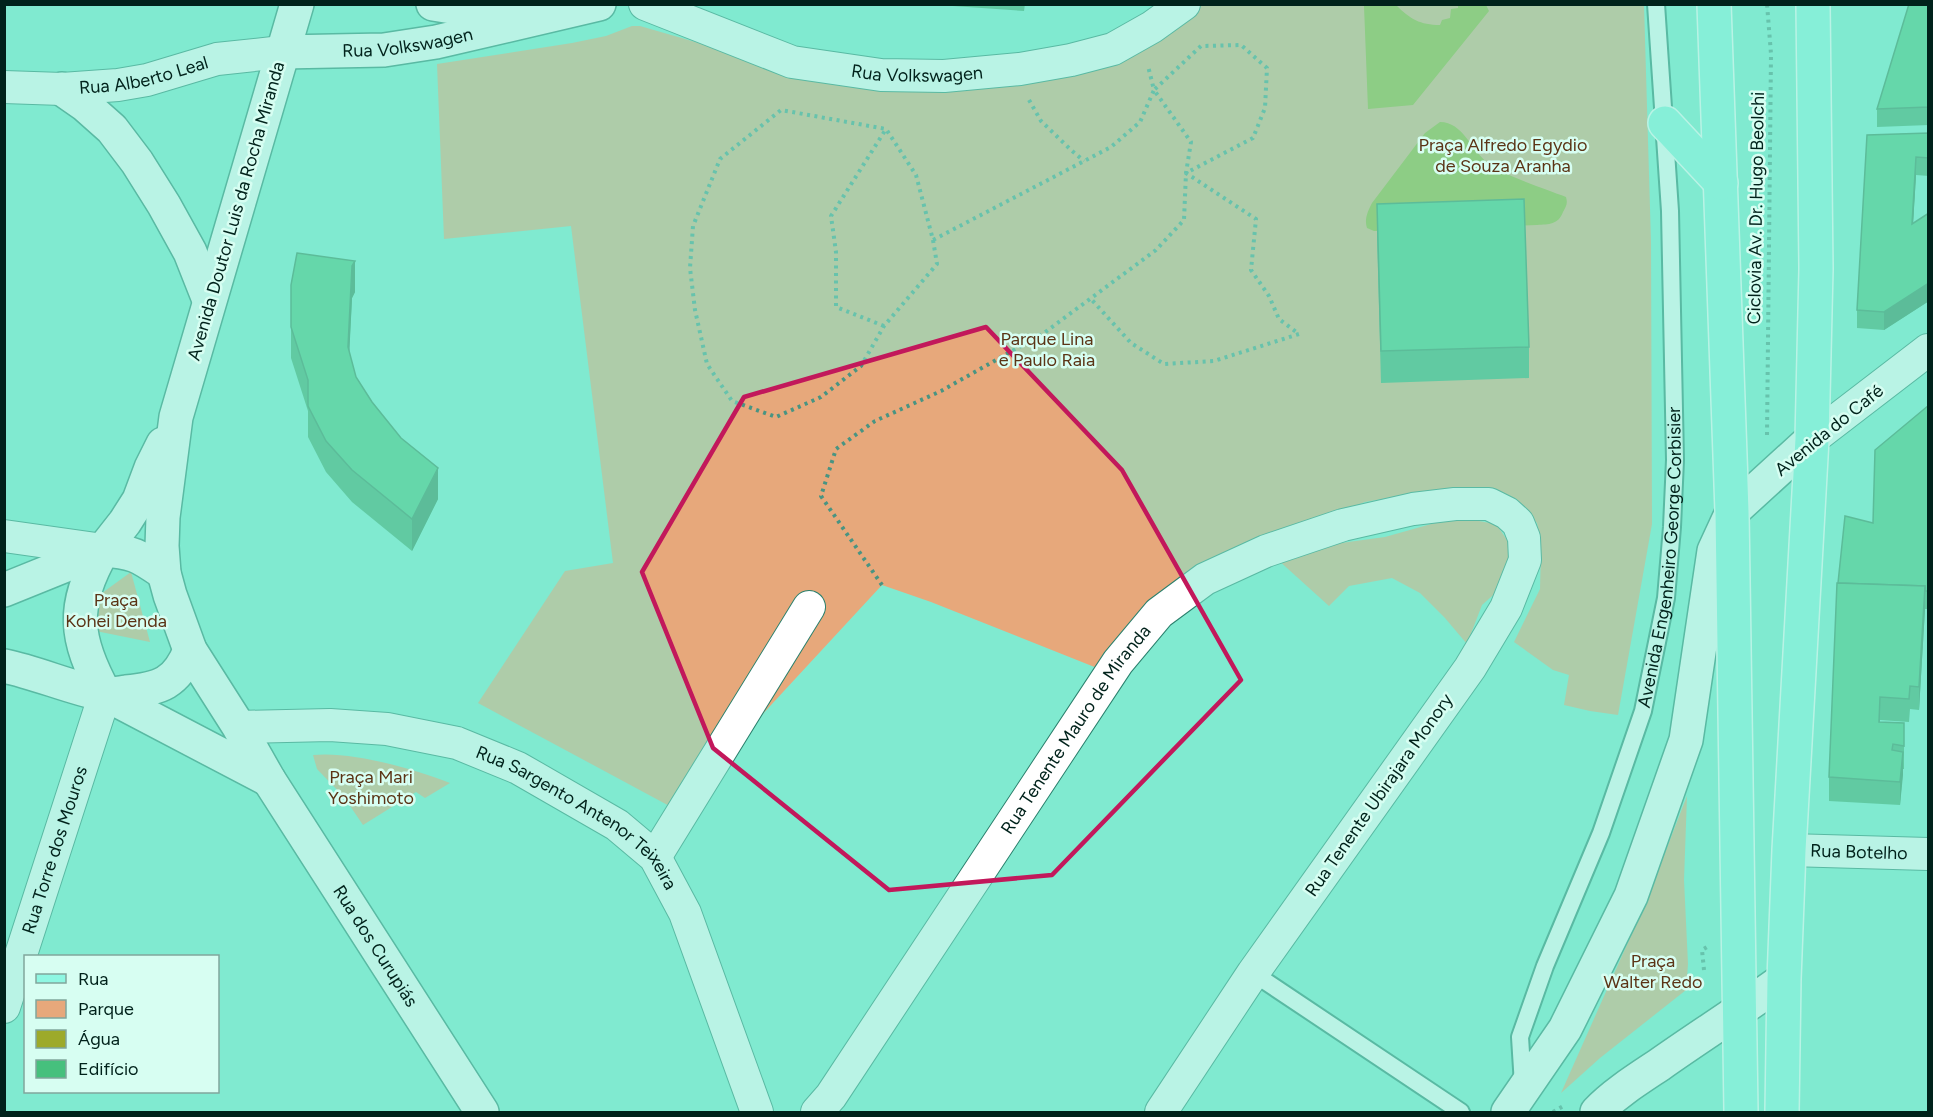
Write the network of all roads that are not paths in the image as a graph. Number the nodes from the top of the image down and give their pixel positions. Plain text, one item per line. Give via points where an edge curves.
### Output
1 (297, 4) edge
2 (432, 4) edge
3 (599, 4) edge
4 (645, 4) edge
5 (1184, 4) edge
6 (1656, 4) edge
7 (1714, 4) edge
8 (1813, 4) edge
9 (531, 20) junction
10 (436, 42) junction
11 (282, 52) junction
12 (4, 87) edge
13 (62, 89) junction
14 (1665, 123) junction
15 (1721, 183) junction
16 (209, 300) junction
17 (1929, 350) edge
18 (176, 417) junction
19 (1812, 439) junction
20 (1455, 504) joint
21 (1732, 512) junction
22 (4, 536) edge
23 (102, 550) junction
24 (164, 573) junction
25 (4, 590) edge
26 (809, 607) dead end
27 (190, 650) junction
28 (6, 665) edge
29 (118, 701) junction
30 (239, 727) junction
31 (269, 780) junction
32 (1790, 850) junction
33 (1929, 854) edge
34 (655, 857) junction
35 (1253, 973) junction
36 (1784, 979) junction
37 (4, 1007) edge
38 (1738, 1012) junction
39 (1516, 1100) edge
40 (482, 1113) edge
41 (757, 1113) edge
42 (817, 1113) edge
43 (1161, 1113) edge
44 (1461, 1113) edge
45 (1597, 1113) edge
46 (1741, 1113) edge
47 (1782, 1113) edge

1 - 11 street, Avenida Doutor Luis da Rocha Miranda
2 - 9 street, Rua Volkswagen
2 - 10 street via 438,26
3 - 9 street, Rua Volkswagen
4 - 5 street, Rua Volkswagen via 792,62 882,75 944,76 1020,69 1113,49
6 - 14 lane, Avenida Engenheiro George Corbisier
7 - 15 main road
8 - 19 main road via 1816,269
9 - 10 street, Rua Volkswagen
10 - 11 street, Rua Volkswagen via 384,50
11 - 13 street, Rua Alberto Leal via 217,59 118,85
11 - 16 street, Avenida Doutor Luis da Rocha Miranda
12 - 13 street, Rua Alberto Leal
13 - 16 street via 112,129 137,162 190,252
14 - 15 main road
14 - 39 lane, Avenida Engenheiro George Corbisier via 1675,460 1666,598 1643,711 1601,833 1520,1037
15 - 21 main road
16 - 18 street, Avenida Doutor Luis da Rocha Miranda
17 - 19 street, Avenida do Café
18 - 23 street, Avenida Doutor Luis da Rocha Miranda via 139,500
18 - 24 street, Avenida Doutor Luis da Rocha Miranda via 164,517
19 - 21 street, Avenida do Café
19 - 32 main road
20 - 35 street, Rua Tenente Ubirajara Monory via 1489,504 1518,523 1524,538 1525,560 1506,608 1470,668
20 - 42 street, Rua Tenente Mauro de Miranda via 1413,508 1343,525 1266,551 1205,579 1159,614 1118,662
21 - 38 main road
21 - 39 street, Avenida Engenheiro George Corbisier via 1714,551 1686,740 1631,896 1565,1029
22 - 23 street
23 - 24 street via 131,553
23 - 25 street, Avenida Doutor Luis da Rocha Miranda
23 - 29 street via 82,594 80,616 91,669
24 - 27 street, Avenida Doutor Luis da Rocha Miranda
26 - 34 street
27 - 29 street via 174,678
27 - 30 street, Rua dos Curupiás
28 - 29 street
29 - 30 street via 216,726
29 - 31 street, Rua dos Curupiás
29 - 37 street, Rua Torre dos Mouros
30 - 31 street, Rua dos Curupiás
30 - 34 street, Rua Sargento Antenor Teixeira via 330,725 387,729 457,743 518,768 617,825
31 - 40 street, Rua dos Curupiás
32 - 33 street, Rua Botelho
32 - 36 main road
34 - 41 street, Rua Sargento Antenor Teixeira via 685,913
35 - 43 street, Rua Tenente Ubirajara Monory
35 - 44 lane
36 - 38 street
36 - 47 main road
38 - 45 street via 1690,1042
38 - 46 main road

